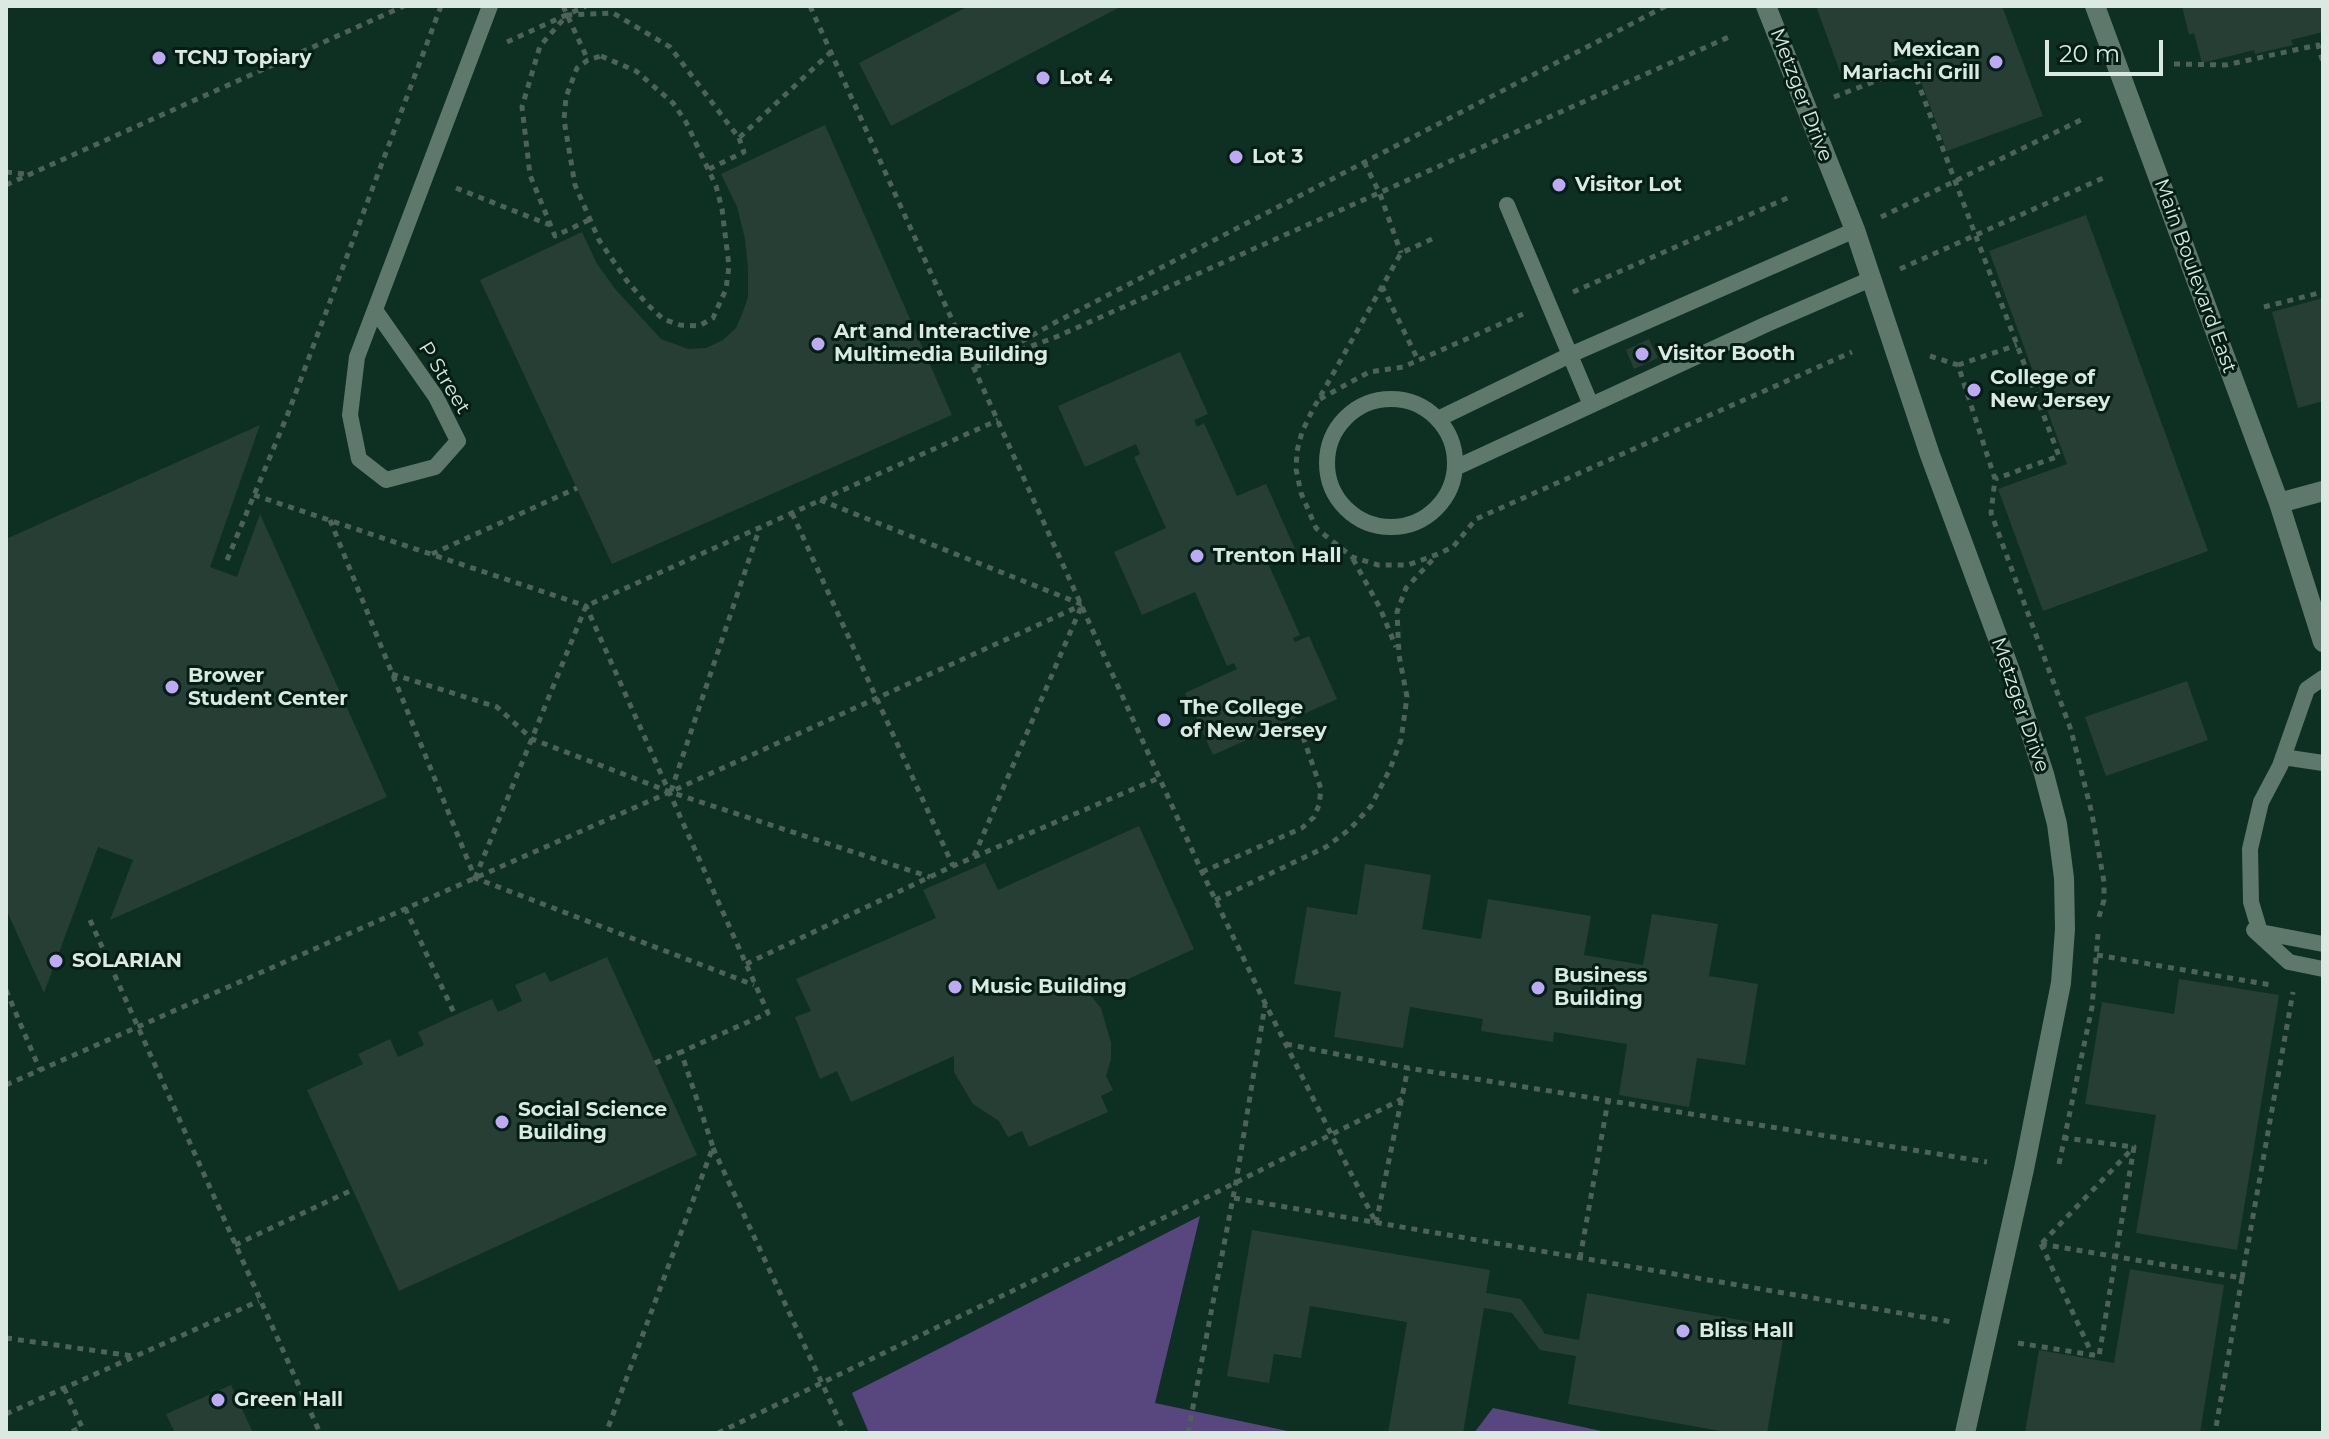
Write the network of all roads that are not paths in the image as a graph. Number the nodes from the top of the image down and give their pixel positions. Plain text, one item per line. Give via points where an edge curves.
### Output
1 (490, 6) edge
2 (1766, 6) edge
3 (2095, 6) edge
4 (1507, 205) dead end
5 (1855, 230) junction
6 (1871, 279) junction
7 (375, 310) junction
8 (1570, 355) junction
9 (1591, 405) junction
10 (1438, 419) junction
11 (1455, 468) junction
12 (2323, 491) edge
13 (2279, 503) junction
14 (2323, 642) edge
15 (2323, 678) edge
16 (2283, 757) junction
17 (2323, 763) edge
18 (2257, 931) junction
19 (2323, 944) edge
20 (2323, 969) edge
21 (1965, 1433) edge

1 - 7 lane, P Street
2 - 5 street, Metzger Drive
3 - 13 street, Main Boulevard East
4 - 8 lane
5 - 6 street, Metzger Drive
5 - 8 lane
6 - 9 lane
6 - 21 street, Metzger Drive via 2044,774 2064,878 2058,997
7 - 7 lane, P Street via 357,357 350,415 359,459 386,480 435,467 458,441 436,397
8 - 9 lane
8 - 10 lane
9 - 11 lane
10 - 11 lane via 1455,450
10 - 11 lane via 1402,400 1362,406 1334,435 1328,454 1331,484 1348,510 1365,521 1405,526 1440,505
12 - 13 street
13 - 14 street, Main Boulevard East
15 - 16 lane via 2307,689
16 - 17 lane
16 - 18 lane via 2261,802 2250,849
18 - 19 lane
18 - 20 lane via 2289,962

